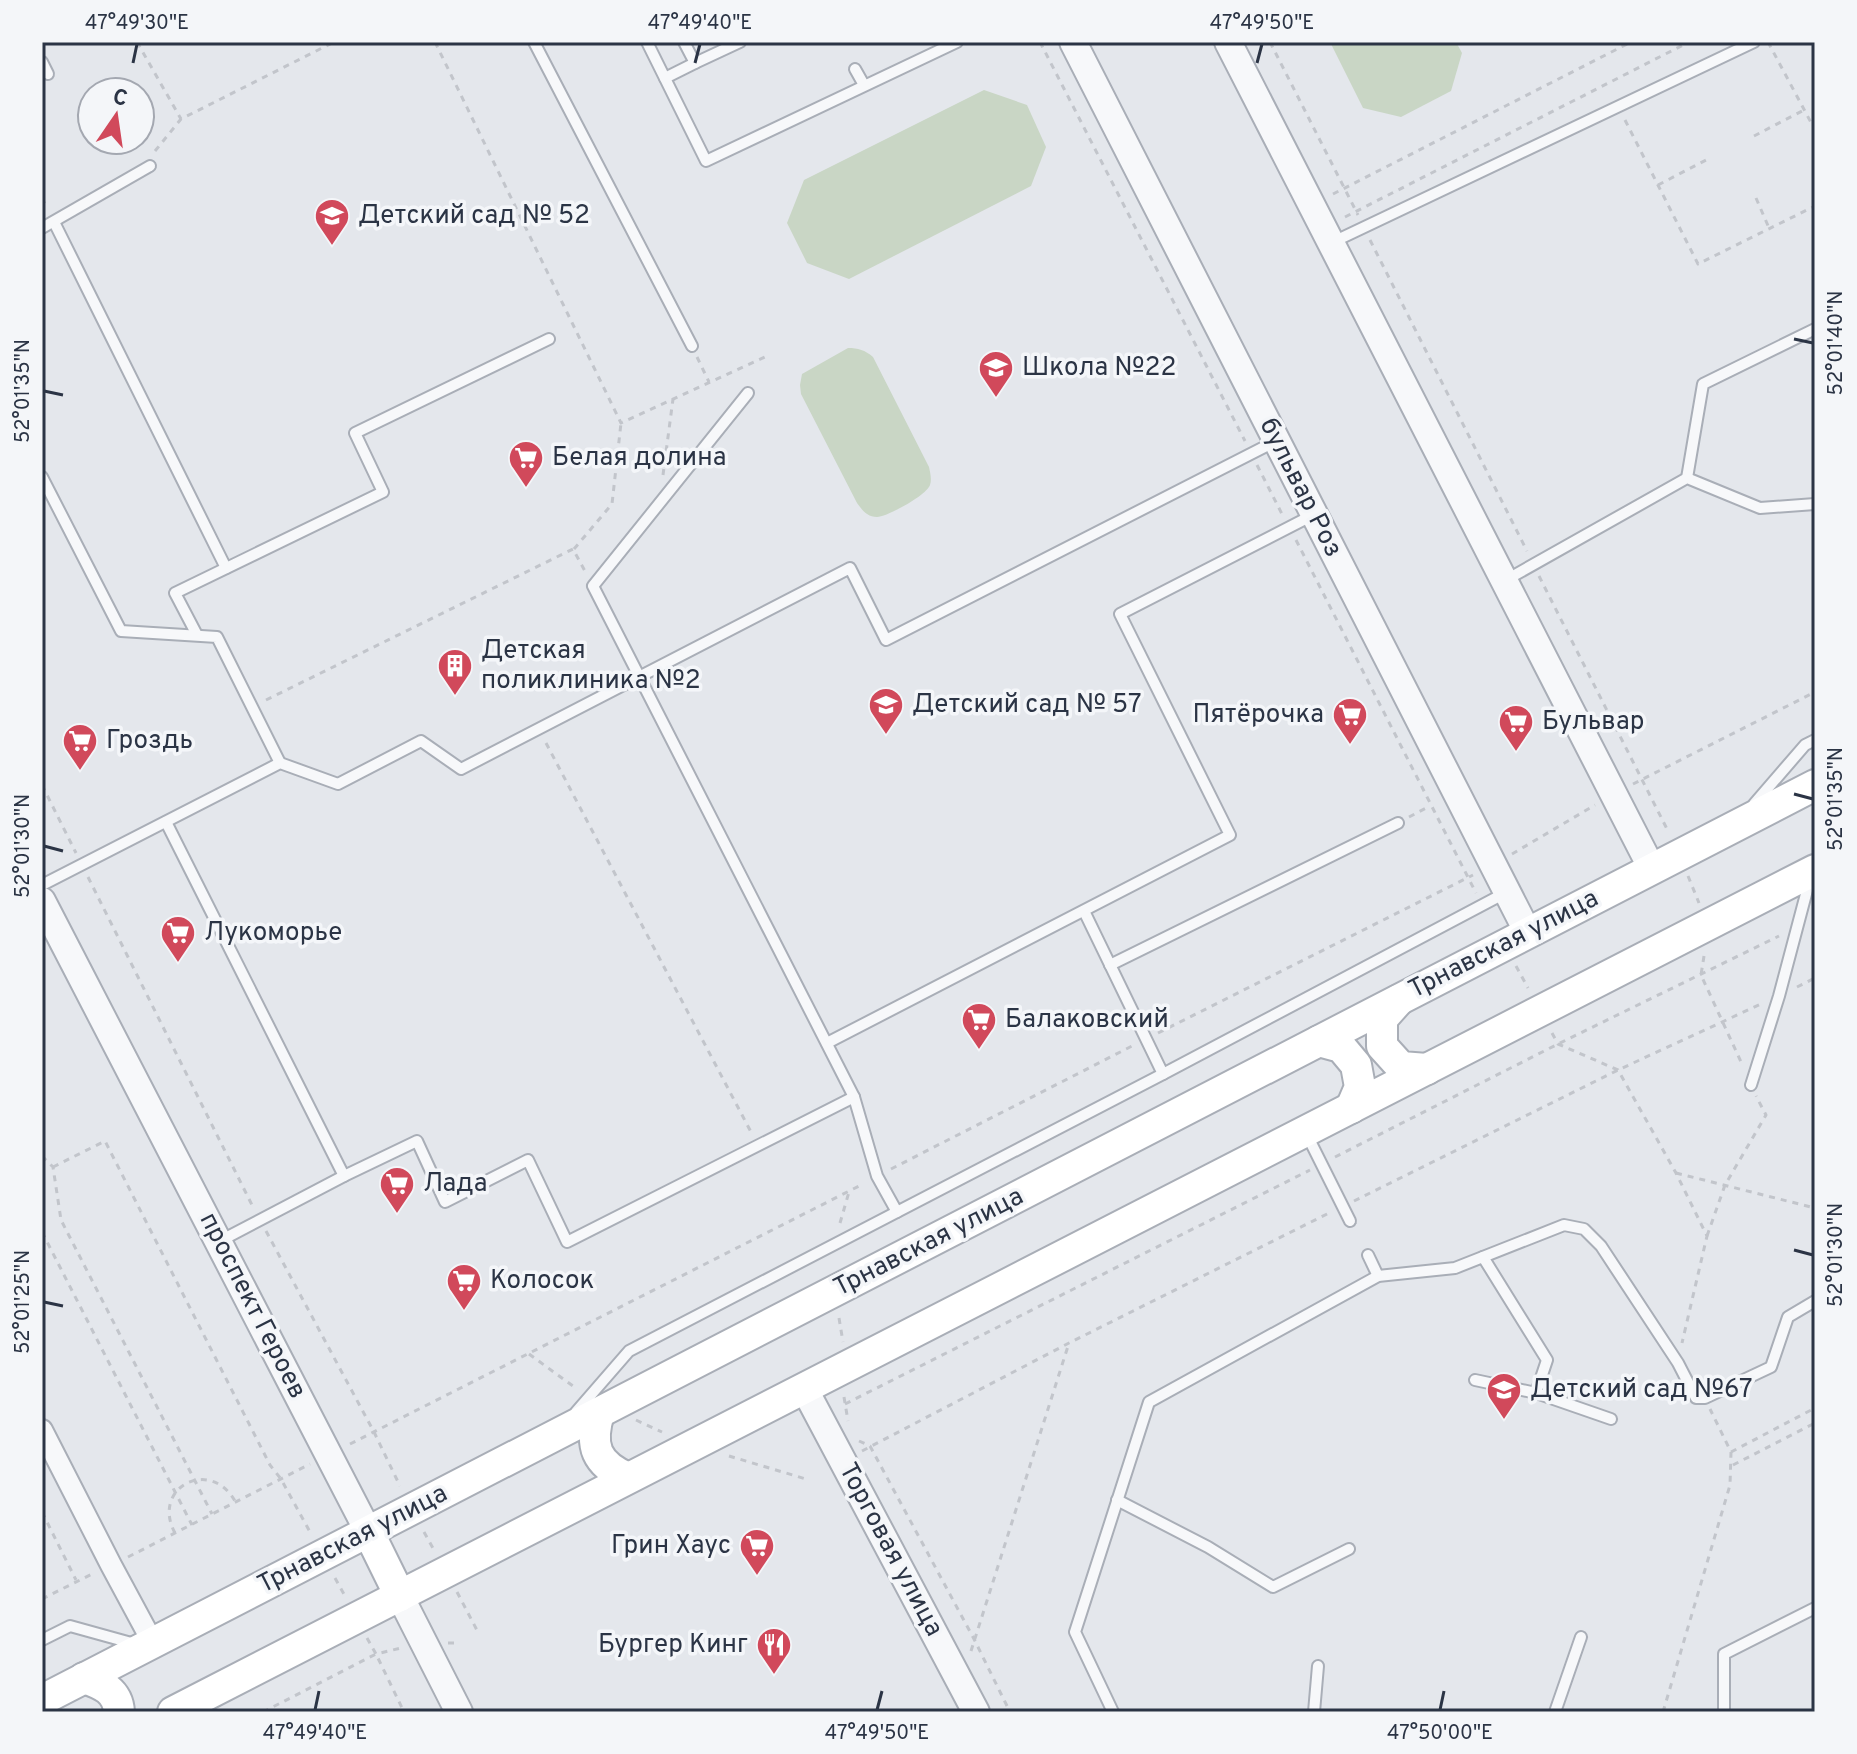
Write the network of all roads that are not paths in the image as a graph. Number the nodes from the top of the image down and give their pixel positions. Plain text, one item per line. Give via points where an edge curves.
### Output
1 (534, 42) edge
2 (647, 42) edge
3 (684, 42) edge
4 (740, 42) edge
5 (957, 42) edge
6 (1073, 42) edge
7 (1228, 42) edge
8 (1754, 42) edge
9 (42, 62) edge
10 (695, 63) junction
11 (855, 69) dead end
12 (48, 74) dead end
13 (665, 78) junction
14 (864, 85) junction
15 (150, 166) road end
16 (54, 222) junction
17 (1322, 225) junction
18 (42, 228) edge
19 (1815, 329) edge
20 (549, 339) dead end
21 (692, 346) road end
22 (748, 393) dead end
23 (1276, 442) junction
24 (42, 477) edge
25 (1687, 478) junction
26 (1815, 504) edge
27 (1313, 515) junction
28 (226, 568) junction
29 (1504, 581) junction
30 (197, 635) junction
31 (639, 678) junction
32 (1815, 740) edge
33 (280, 763) junction
34 (1815, 785) edge
35 (166, 822) junction
36 (1398, 823) road end
37 (1735, 826) junction
38 (1652, 869) junction
39 (1813, 871) edge
40 (42, 885) edge
41 (1507, 892) junction
42 (42, 901) edge
43 (1084, 911) junction
44 (1516, 939) junction
45 (1110, 965) junction
46 (1401, 999) junction
47 (1319, 1041) junction
48 (827, 1043) junction
49 (1427, 1069) junction
50 (1163, 1074) junction
51 (1751, 1085) road end
52 (854, 1097) junction
53 (1351, 1108) junction
54 (1306, 1131) junction
55 (344, 1176) junction
56 (897, 1212) junction
57 (1350, 1221) dead end
58 (218, 1242) junction
59 (1368, 1255) dead end
60 (1483, 1257) junction
61 (1378, 1276) junction
62 (1815, 1301) edge
63 (1475, 1380) dead end
64 (804, 1388) junction
65 (1536, 1393) junction
66 (599, 1406) junction
67 (1611, 1419) dead end
68 (42, 1430) edge
69 (628, 1478) junction
70 (1117, 1500) junction
71 (369, 1533) junction
72 (1349, 1549) dead end
73 (400, 1596) junction
74 (1815, 1608) edge
75 (1581, 1637) dead end
76 (42, 1640) edge
77 (149, 1645) junction
78 (1318, 1666) dead end
79 (84, 1678) junction
80 (42, 1700) edge
81 (119, 1712) edge
82 (173, 1712) edge
83 (459, 1712) edge
84 (976, 1712) edge
85 (1113, 1712) edge
86 (1314, 1712) edge
87 (1555, 1712) edge
88 (1724, 1712) edge

1 - 21 lane
2 - 13 lane
3 - 10 lane
4 - 10 lane
5 - 14 lane
6 - 23 street, бульвар Роз
7 - 17 street
8 - 17 lane via 1364,227
9 - 12 lane
10 - 13 lane
11 - 14 lane
13 - 14 lane via 706,161
15 - 16 lane
16 - 18 lane
16 - 28 lane
17 - 29 street
19 - 25 lane via 1703,384
20 - 28 lane via 355,433 383,492
22 - 31 lane via 593,586
23 - 27 street, бульвар Роз
23 - 31 lane via 886,640 850,568
24 - 30 lane via 121,631
25 - 26 lane via 1760,508
25 - 29 lane
27 - 41 street, бульвар Роз
27 - 43 lane via 1120,614 1230,835
28 - 30 lane via 175,593
29 - 38 street
30 - 33 lane via 217,637
31 - 33 lane via 461,769 421,741 338,784
31 - 48 lane
32 - 37 lane
33 - 35 lane
34 - 37 main road, Трнавская улица
35 - 40 lane
35 - 55 lane
36 - 45 lane
37 - 38 main road, Трнавская улица
38 - 44 main road, Трнавская улица
39 - 49 main road
39 - 51 lane
41 - 44 street, бульвар Роз
41 - 50 lane
42 - 58 street, проспект Героев
43 - 45 lane
43 - 48 lane
44 - 46 main road, Трнавская улица
45 - 50 lane
46 - 47 main road, Трнавская улица
46 - 49 main road via 1382,1019 1382,1046 1401,1067
47 - 53 main road via 1341,1047 1356,1065 1360,1087
47 - 66 main road, Трнавская улица via 835,1291
48 - 52 lane
49 - 53 main road
50 - 56 lane
52 - 55 lane via 567,1242 528,1160 445,1202 417,1141
52 - 56 lane via 877,1176
53 - 54 main road
54 - 57 lane
54 - 64 main road
55 - 58 lane
56 - 66 lane via 629,1351
58 - 71 street, проспект Героев
59 - 61 lane
60 - 61 lane via 1455,1268
60 - 62 lane via 1564,1225 1584,1229 1601,1246 1696,1398 1771,1367 1788,1317
60 - 65 lane via 1547,1360
61 - 70 lane via 1149,1402
63 - 65 lane
64 - 69 main road
64 - 84 street, Торговая улица
65 - 67 lane
66 - 69 main road via 598,1454 614,1472
66 - 71 main road, Трнавская улица via 557,1435
68 - 77 street
69 - 73 main road
70 - 72 lane via 1273,1587
70 - 85 lane via 1075,1632
71 - 73 main road, проспект Героев
71 - 77 main road, Трнавская улица
73 - 82 main road
73 - 83 street, проспект Героев
74 - 88 lane via 1724,1654
75 - 87 lane
76 - 77 lane via 70,1626
77 - 79 main road, Трнавская улица
78 - 86 lane
79 - 80 main road, Трнавская улица
79 - 81 main road via 112,1692

